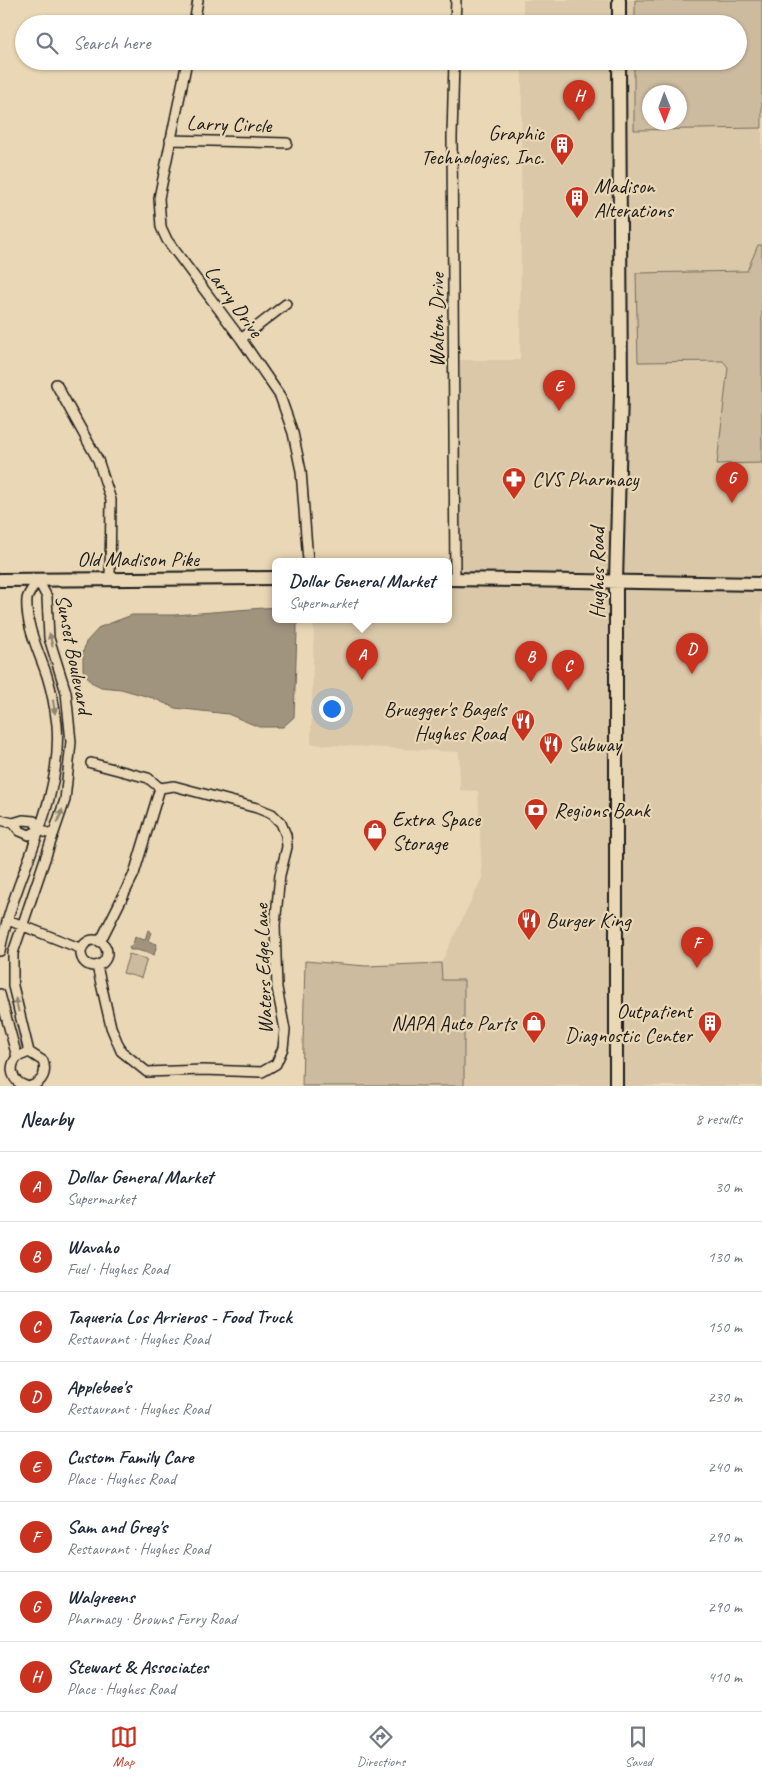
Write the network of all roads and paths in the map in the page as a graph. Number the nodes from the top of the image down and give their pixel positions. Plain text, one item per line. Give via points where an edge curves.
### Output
1 (198, 0) edge
2 (456, 0) edge
3 (619, 0) edge
4 (196, 15) edge
5 (455, 15) edge
6 (619, 15) edge
7 (185, 70) edge
8 (454, 70) edge
9 (619, 70) edge
10 (170, 140) junction
11 (287, 143) dead end
12 (286, 304) dead end
13 (241, 339) junction
14 (56, 384) dead end
15 (308, 558) edge
16 (452, 558) edge
17 (452, 558) edge
18 (272, 578) edge
19 (110, 579) junction
20 (452, 579) edge
21 (0, 580) edge
22 (38, 580) junction
23 (616, 581) junction
24 (762, 584) edge
25 (91, 762) dead end
26 (160, 788) junction
27 (0, 820) edge
28 (13, 823) junction
29 (40, 830) junction
30 (53, 834) junction
31 (8, 920) junction
32 (21, 926) junction
33 (100, 942) junction
34 (82, 949) junction
35 (0, 951) edge
36 (97, 966) junction
37 (0, 994) edge
38 (29, 1052) junction
39 (17, 1057) junction
40 (22, 1086) edge
41 (31, 1086) edge
42 (616, 1086) edge

1 - 4 street
2 - 5 street
3 - 6 main road
7 - 10 street, Larry Drive
8 - 17 street, Walton Drive
9 - 23 main road, Hughes Road via 621,393
10 - 11 street, Larry Circle
10 - 13 street, Larry Drive via 159,198 161,227 167,240
12 - 13 street
13 - 15 street, Larry Drive via 280,396 293,433 301,471
14 - 19 street via 98,460 111,500
16 - 20 street, Walton Drive
18 - 19 main road, Old Madison Pike
19 - 22 main road, Old Madison Pike
20 - 23 main road
21 - 22 main road, Old Madison Pike
22 -> 29 street, Sunset Boulevard via 27,597 27,605 53,699 57,744 51,794
30 -> 22 street, Sunset Boulevard via 67,790 71,733 66,692 50,638 48,597
23 - 24 main road
23 - 42 main road, Hughes Road
25 - 26 street via 148,778
26 - 33 street, Waters Edge Lane via 134,874
26 - 36 street, Waters Edge Lane via 174,786 257,808 272,814 281,823 287,847 280,875 275,926 277,988 285,1030 283,1048 276,1064 262,1072 146,1072 121,1051 111,1027
27 - 28 street
28 - 29 street via 34,821
28 - 29 street via 29,835
29 - 30 street
29 - 31 street, Sunset Boulevard
30 - 32 street, Sunset Boulevard
31 - 32 street
31 - 35 street, Sunset Boulevard
32 - 34 street
38 -> 32 street, Sunset Boulevard via 12,976 13,953
33 - 34 street via 88,942
33 - 36 street, Waters Edge Lane via 107,953
34 - 36 street via 85,962
37 - 39 street
38 - 39 street
38 - 41 street, Sunset Boulevard via 43,1061 45,1071 41,1081
39 - 40 street via 12,1072

